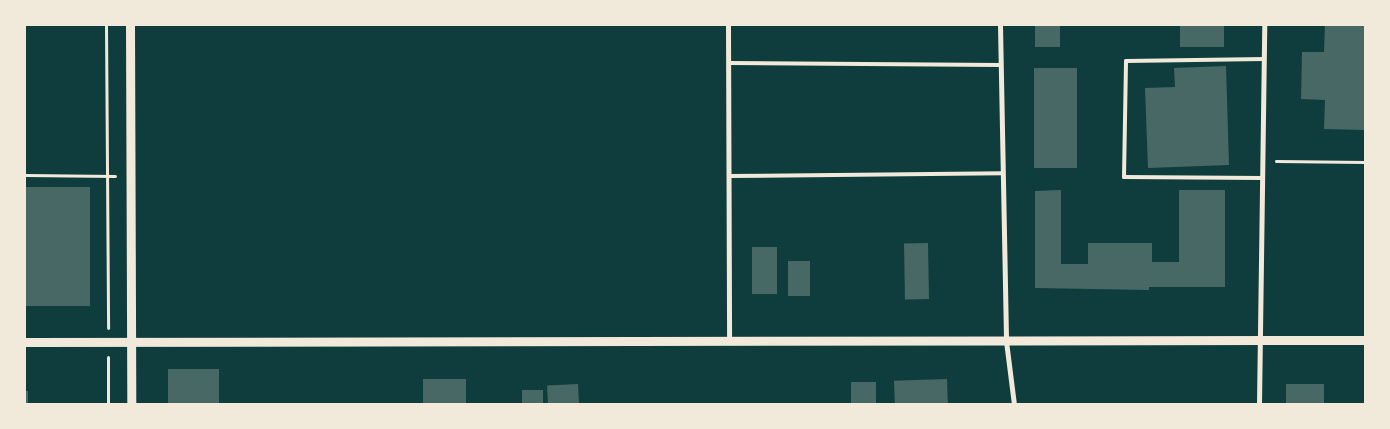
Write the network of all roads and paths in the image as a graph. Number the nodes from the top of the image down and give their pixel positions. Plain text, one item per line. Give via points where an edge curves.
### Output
1 (106, 25) edge
2 (130, 25) edge
3 (728, 25) edge
4 (1000, 25) edge
5 (1264, 25) edge
6 (1264, 59) junction
7 (728, 63) junction
8 (1001, 65) junction
9 (1262, 161) junction
10 (1365, 162) edge
11 (1003, 173) junction
12 (25, 175) edge
13 (107, 176) junction
14 (131, 176) junction
15 (729, 176) junction
16 (1262, 178) junction
17 (1260, 340) junction
18 (1365, 340) edge
19 (1006, 341) junction
20 (25, 342) edge
21 (108, 342) junction
22 (131, 342) junction
23 (729, 342) junction
24 (108, 404) edge
25 (131, 404) edge
26 (1014, 404) edge
27 (1259, 404) edge

1 - 13 path
2 - 14 street
3 - 7 street
4 - 8 street
5 - 6 street
6 - 9 street
6 - 16 lane via 1126,61 1124,177
7 - 8 lane
7 - 15 street
8 - 11 street
9 - 10 path
9 - 16 street
11 - 15 lane
11 - 19 street
12 - 13 path
13 - 14 path
13 - 21 path
14 - 22 street
15 - 23 street
16 - 17 street
17 - 18 street
17 - 19 street
17 - 27 street
19 - 23 street
19 - 26 street
20 - 21 street
21 - 22 street
21 - 24 path
22 - 23 street
22 - 25 street

